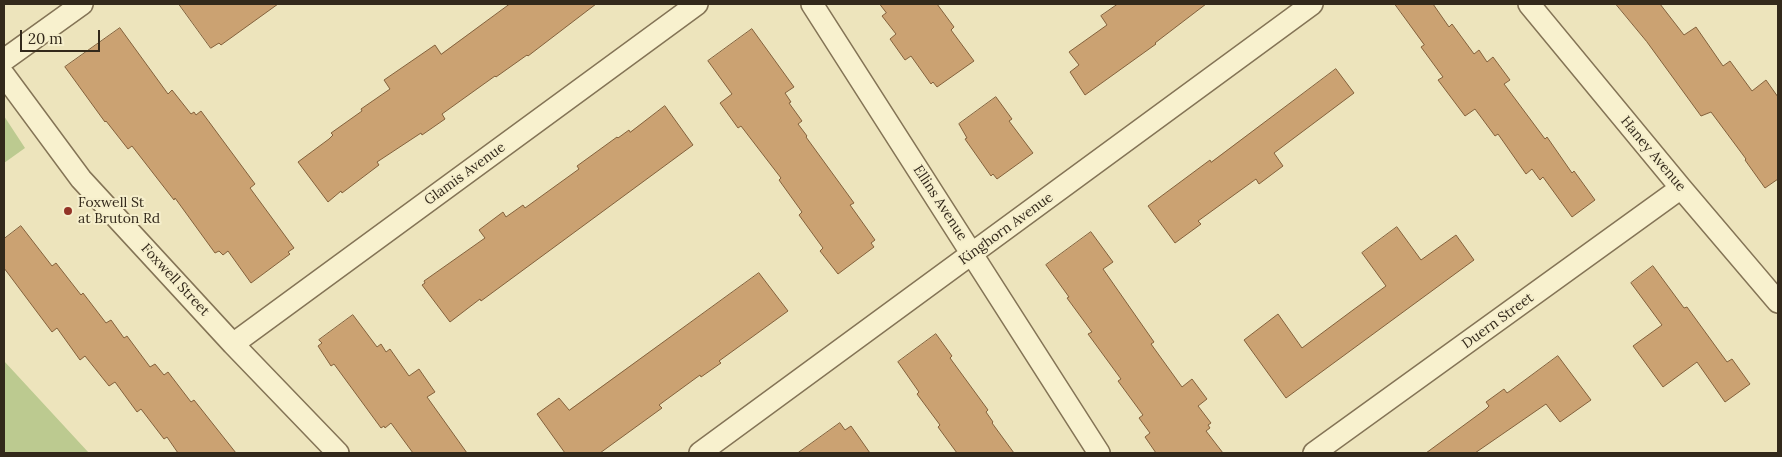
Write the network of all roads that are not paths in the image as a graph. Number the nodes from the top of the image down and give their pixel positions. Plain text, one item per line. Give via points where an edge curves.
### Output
1 (82, 4) edge
2 (697, 4) edge
3 (812, 4) edge
4 (1312, 4) edge
5 (1529, 4) edge
6 (4, 60) edge
7 (4, 75) edge
8 (1681, 188) junction
9 (973, 254) junction
10 (1778, 302) edge
11 (233, 344) junction
12 (338, 453) edge
13 (700, 453) edge
14 (1099, 453) edge
15 (1314, 453) edge

1 - 6 street
2 - 11 street, Glamis Avenue
3 - 9 street, Ellins Avenue
4 - 9 street, Kinghorn Avenue
5 - 8 street, Haney Avenue
7 - 11 street, Foxwell Street via 82,179
8 - 10 street, Haney Avenue
8 - 15 street, Duern Street
9 - 13 street, Kinghorn Avenue
9 - 14 street, Ellins Avenue
11 - 12 street, Foxwell Street

